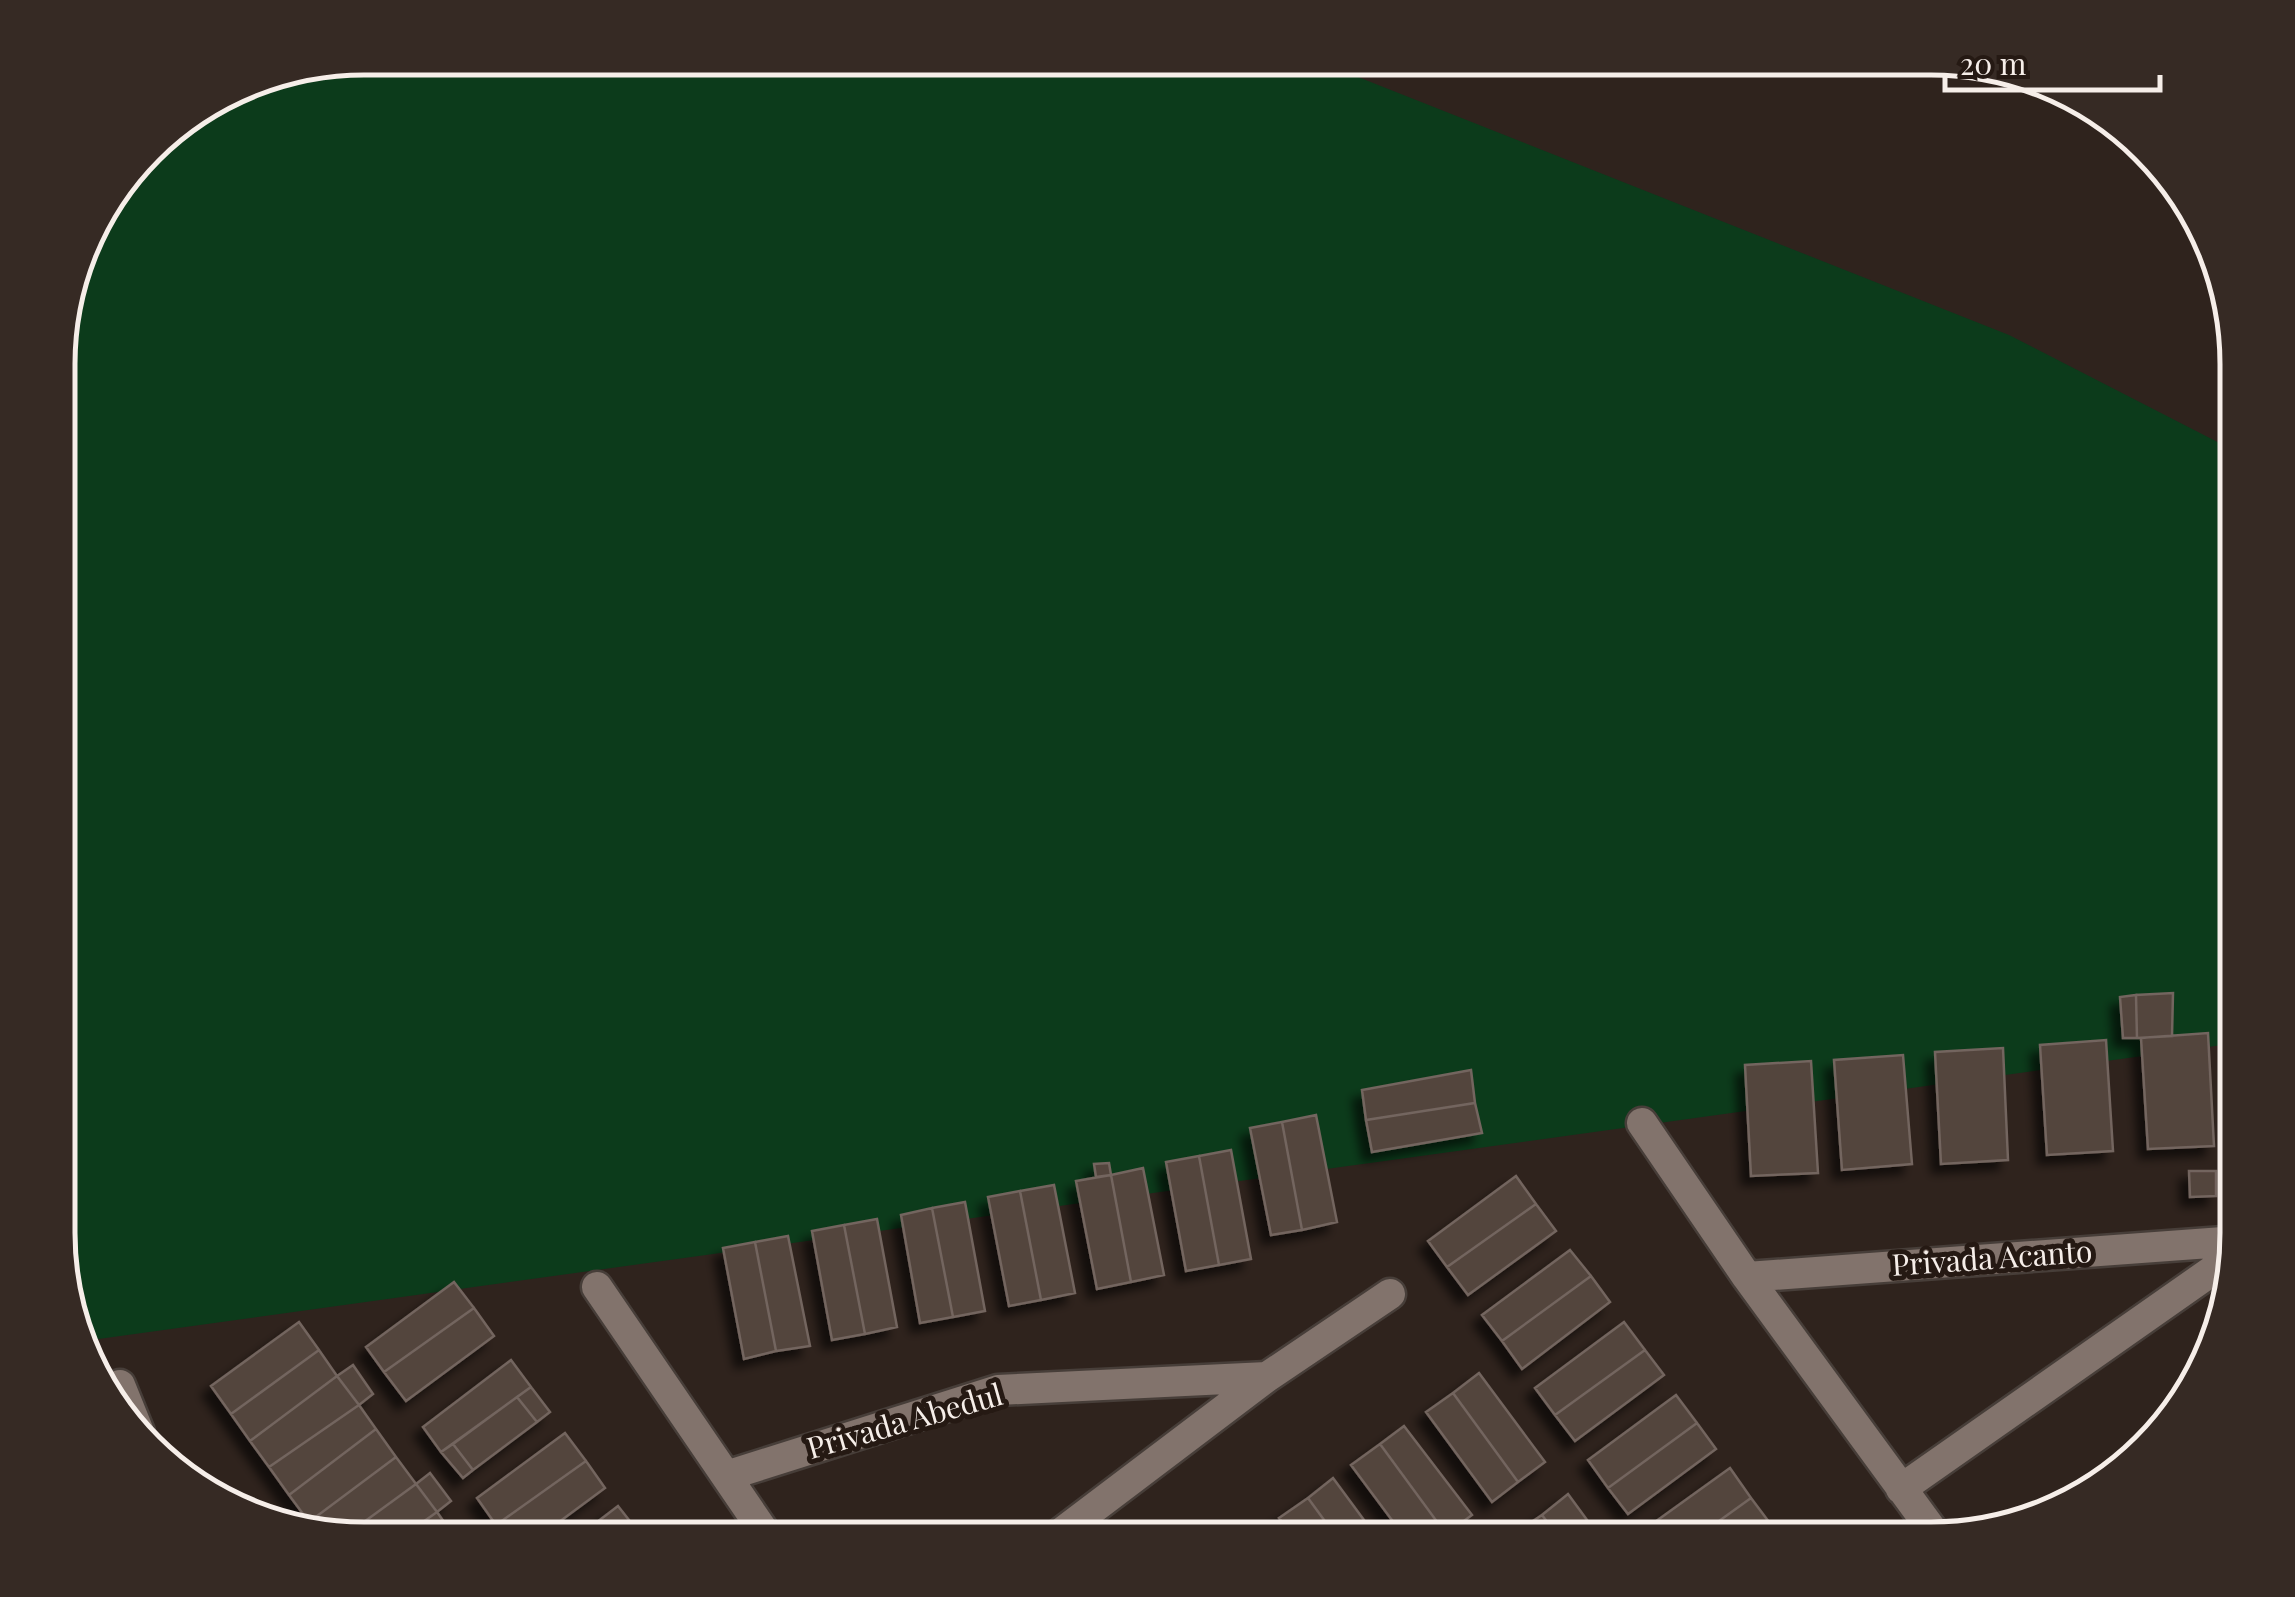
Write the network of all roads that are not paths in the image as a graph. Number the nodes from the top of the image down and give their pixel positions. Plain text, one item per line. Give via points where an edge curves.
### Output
1 (1642, 1124) dead end
2 (2219, 1241) edge
3 (2218, 1266) edge
4 (1747, 1277) junction
5 (598, 1288) dead end
6 (1390, 1294) dead end
7 (1267, 1377) junction
8 (120, 1385) dead end
9 (122, 1389) edge
10 (726, 1476) junction
11 (1901, 1489) junction
12 (757, 1521) edge
13 (1076, 1521) edge
14 (1926, 1522) edge

1 - 4 street
2 - 4 street, Privada Acanto
3 - 11 street
4 - 11 street
5 - 10 street
6 - 7 street
7 - 10 street, Privada Abedul via 998,1390
7 - 13 street
8 - 9 street
10 - 12 street
11 - 14 street

